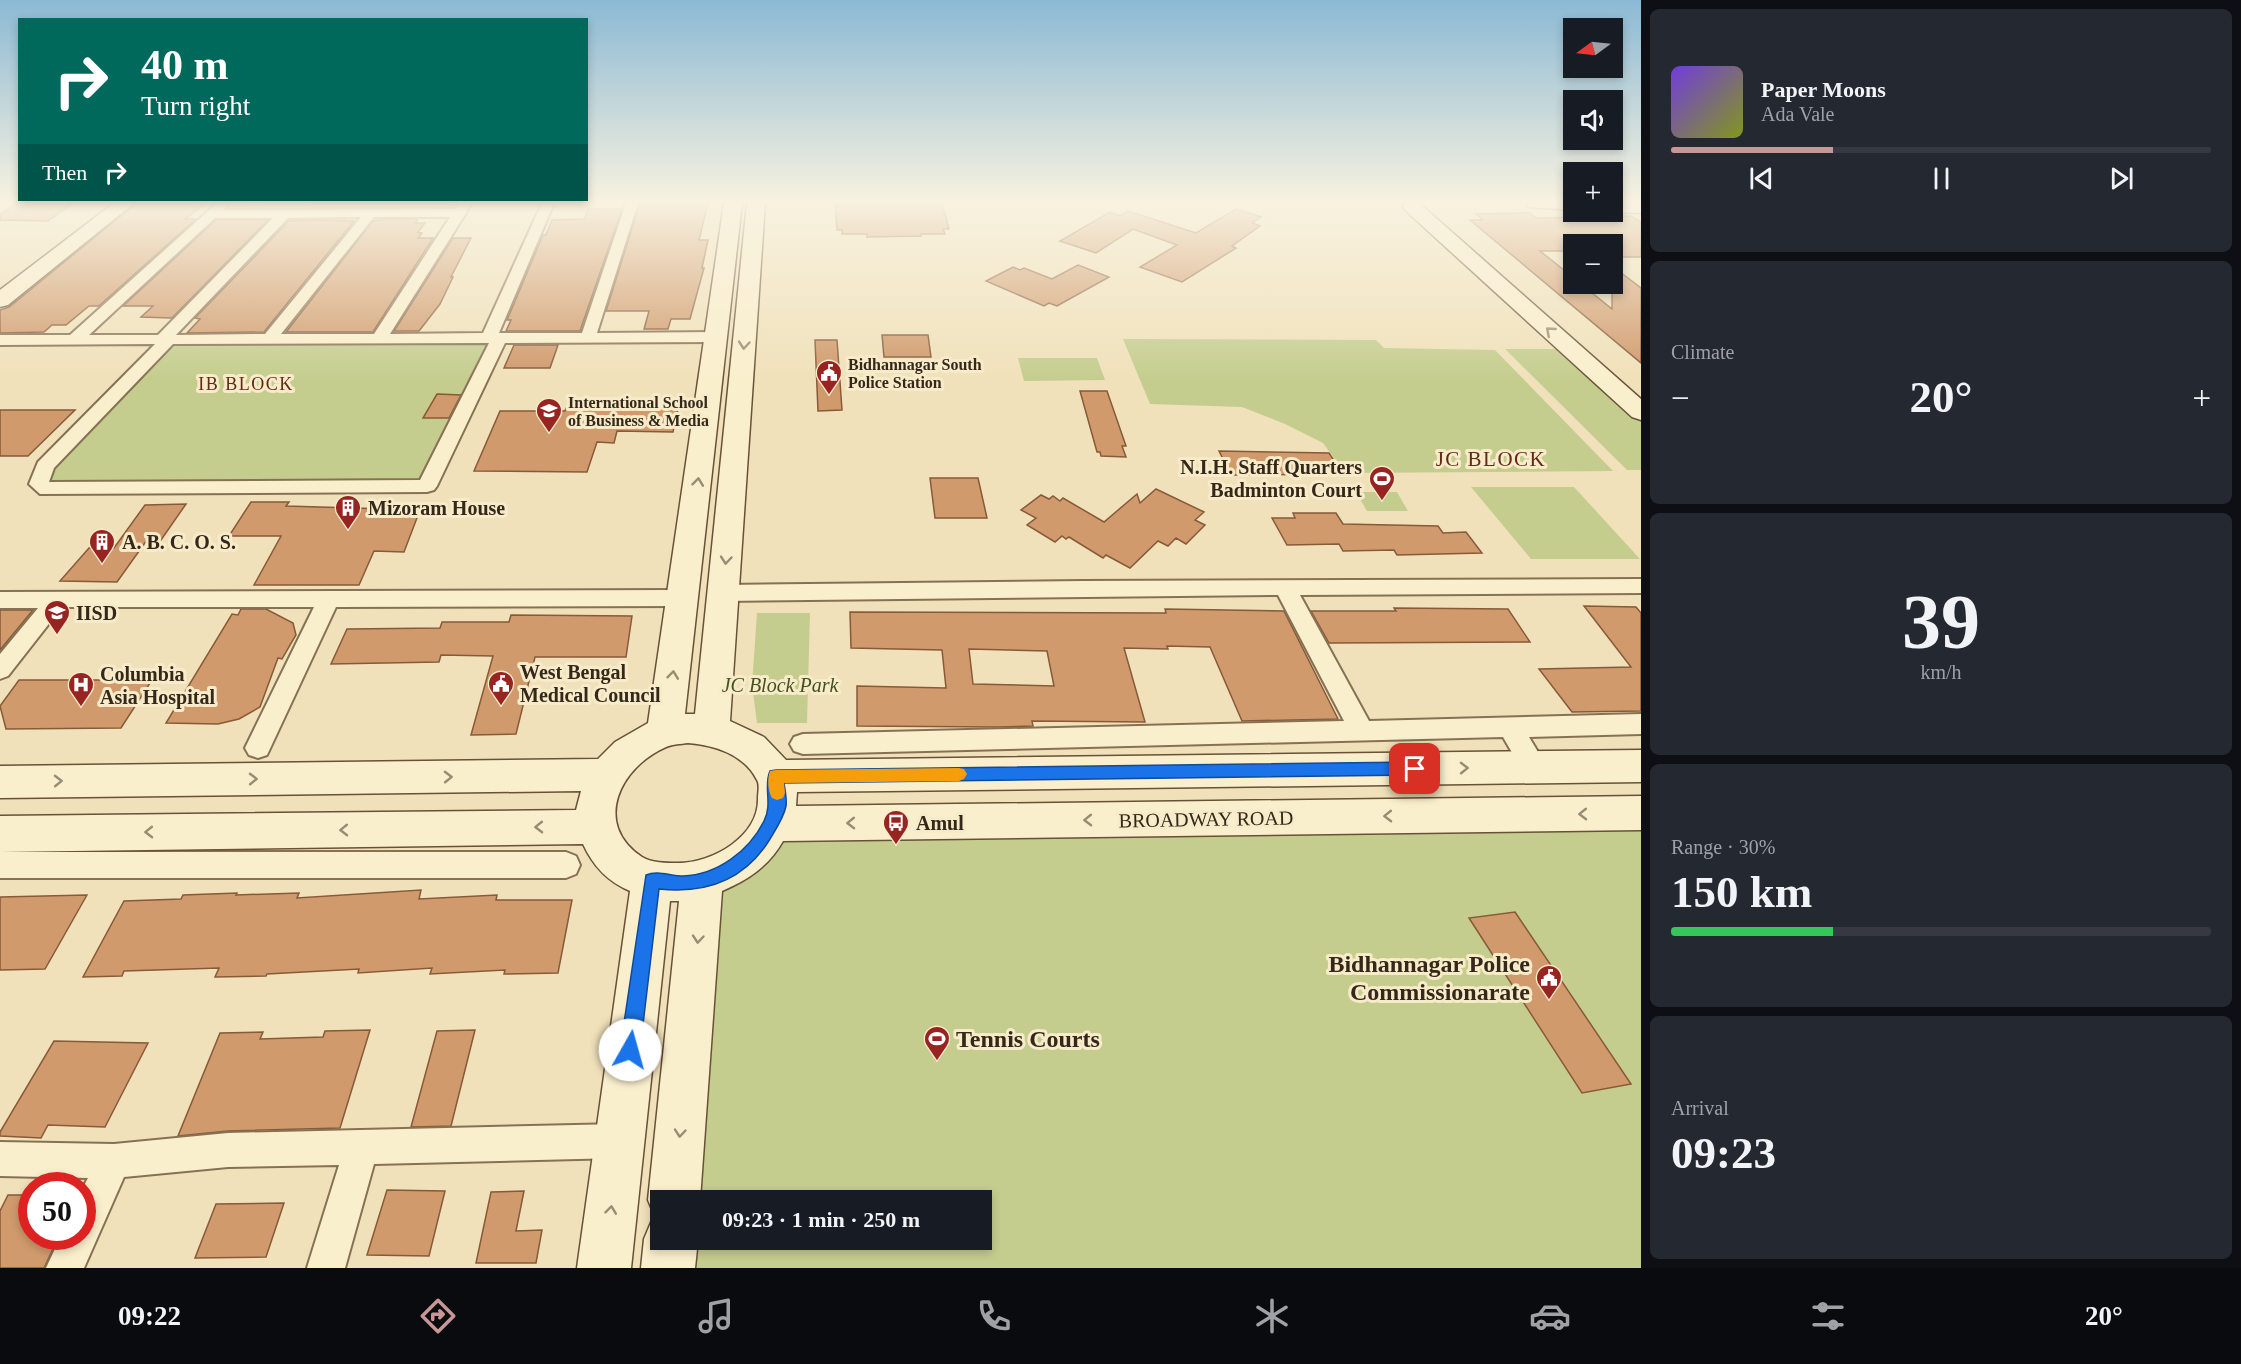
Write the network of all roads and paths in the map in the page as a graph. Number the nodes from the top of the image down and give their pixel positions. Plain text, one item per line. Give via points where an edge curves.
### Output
1 (28, 262) edge
2 (49, 262) edge
3 (159, 262) edge
4 (239, 262) edge
5 (331, 262) edge
6 (428, 262) edge
7 (524, 262) edge
8 (613, 262) edge
9 (735, 262) edge
10 (743, 262) edge
11 (1480, 262) edge
12 (1490, 262) edge
13 (0, 284) edge
14 (735, 296) junction
15 (0, 300) edge
16 (588, 337) junction
17 (716, 337) junction
18 (270, 338) junction
19 (379, 338) junction
20 (494, 338) junction
21 (75, 339) junction
22 (166, 339) junction
23 (0, 340) edge
24 (1573, 351) junction
25 (1599, 351) junction
26 (1641, 387) edge
27 (1641, 412) edge
28 (692, 531) junction
29 (728, 531) junction
30 (1285, 586) junction
31 (1641, 586) edge
32 (723, 593) junction
33 (683, 597) junction
34 (329, 599) junction
35 (0, 600) edge
36 (57, 600) junction
37 (0, 670) edge
38 (1641, 724) edge
39 (1510, 728) junction
40 (711, 730) junction
41 (1362, 731) junction
42 (665, 733) junction
43 (803, 744) dead end
44 (258, 748) dead end
45 (1641, 766) edge
46 (1534, 767) junction
47 (608, 775) junction
48 (776, 776) junction
49 (0, 782) edge
50 (1641, 813) edge
51 (771, 824) junction
52 (597, 827) junction
53 (0, 834) edge
54 (566, 865) dead end
55 (0, 866) edge
56 (652, 880) junction
57 (702, 881) junction
58 (619, 1141) junction
59 (361, 1148) junction
60 (0, 1159) edge
61 (114, 1161) junction
62 (676, 1190) edge
63 (96, 1200) edge
64 (73, 1250) edge
65 (670, 1250) edge
66 (65, 1268) edge
67 (326, 1268) edge
68 (604, 1268) edge
69 (668, 1268) edge

1 - 13 street
2 - 15 street
3 - 21 street
4 - 22 street
5 - 18 street
6 - 19 street
7 - 20 street
8 - 16 street
9 - 14 street
10 - 14 street
24 -> 11 street
12 - 25 street
14 - 17 street
14 -> 29 street
16 - 17 street
16 - 20 street
28 -> 17 street
18 - 19 street
18 - 22 street
19 - 20 street
20 - 22 street via 427,486 47,490 39,484 45,466
21 - 22 street
21 - 23 street
24 - 25 street
24 - 27 street
25 - 26 street
28 - 29 street
28 - 33 street
29 -> 32 street
30 - 31 street
30 - 32 street
30 - 41 street
32 - 40 street
33 - 34 street
42 -> 33 street
34 - 36 street
34 - 44 street
35 - 36 street
36 - 37 street
38 - 39 street
39 - 41 street
39 - 46 street
40 - 42 street via 688,728
40 - 48 street via 742,741
41 - 43 street
42 - 47 street via 632,748
45 - 46 street
48 -> 46 street
49 -> 47 street
47 - 52 street via 598,794
48 - 51 street via 778,805
50 -> 51 street, BROADWAY ROAD
51 - 57 street via 753,852 727,871
52 -> 53 street
52 - 56 street via 603,845 622,866
54 - 55 street
56 - 57 street via 683,884
56 - 58 street
57 -> 62 street
58 - 59 street
68 -> 58 street
59 - 61 street via 228,1150
59 - 67 street
60 - 61 street
61 - 63 street
64 - 66 street
65 - 69 street

